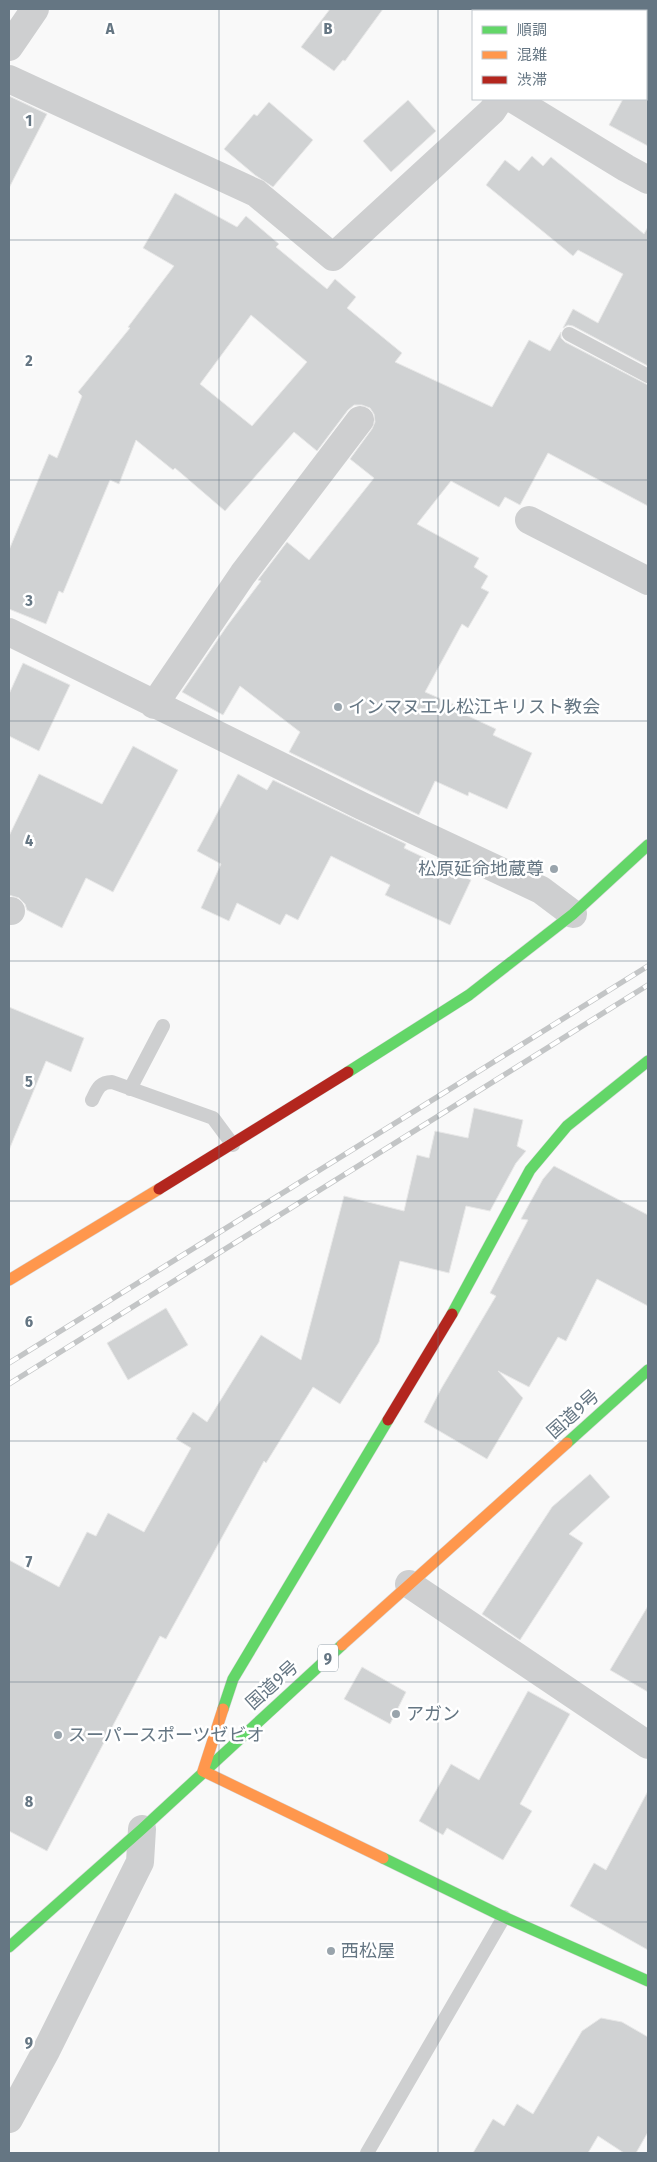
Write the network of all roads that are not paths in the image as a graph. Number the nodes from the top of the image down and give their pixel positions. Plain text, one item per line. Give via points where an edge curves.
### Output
1 (35, 9) edge
2 (9, 47) edge
3 (9, 79) edge
4 (499, 100) edge
5 (515, 100) edge
6 (648, 180) edge
7 (569, 334) dead end
8 (648, 376) edge
9 (360, 420) dead end
10 (529, 520) dead end
11 (648, 581) edge
12 (9, 632) edge
13 (154, 705) junction
14 (648, 845) edge
15 (636, 857) junction
16 (644, 869) dead end
17 (573, 914) junction
18 (162, 1026) dead end
19 (648, 1061) edge
20 (130, 1089) junction
21 (92, 1100) dead end
22 (232, 1145) junction
23 (9, 1280) edge
24 (648, 1370) edge
25 (409, 1584) junction
26 (648, 1745) edge
27 (204, 1770) junction
28 (142, 1829) junction
29 (504, 1918) junction
30 (9, 1947) edge
31 (648, 1981) edge
32 (9, 2119) edge
33 (367, 2153) edge

1 - 2 street
3 - 4 street via 256,193 333,257 492,111
5 - 6 street
7 - 8 lane
9 - 13 street via 243,574
10 - 11 street
12 - 13 street
13 - 17 street via 541,890
14 - 15 main road
15 - 16 main road
15 - 17 main road
17 - 22 main road via 469,995
18 - 20 lane
19 - 27 main road via 567,1126 530,1170 452,1314 233,1679
20 - 21 lane via 104,1082
20 - 22 lane via 213,1118
22 - 23 main road
24 - 25 main road, 国道9号 / 9
25 - 26 street
25 - 27 main road, 国道9号 / 9
27 - 28 main road, 国道9号 / 9
27 - 29 main road
28 - 30 main road, 国道9号 / 9
28 - 32 street via 140,1862
29 - 31 main road
29 - 33 lane

